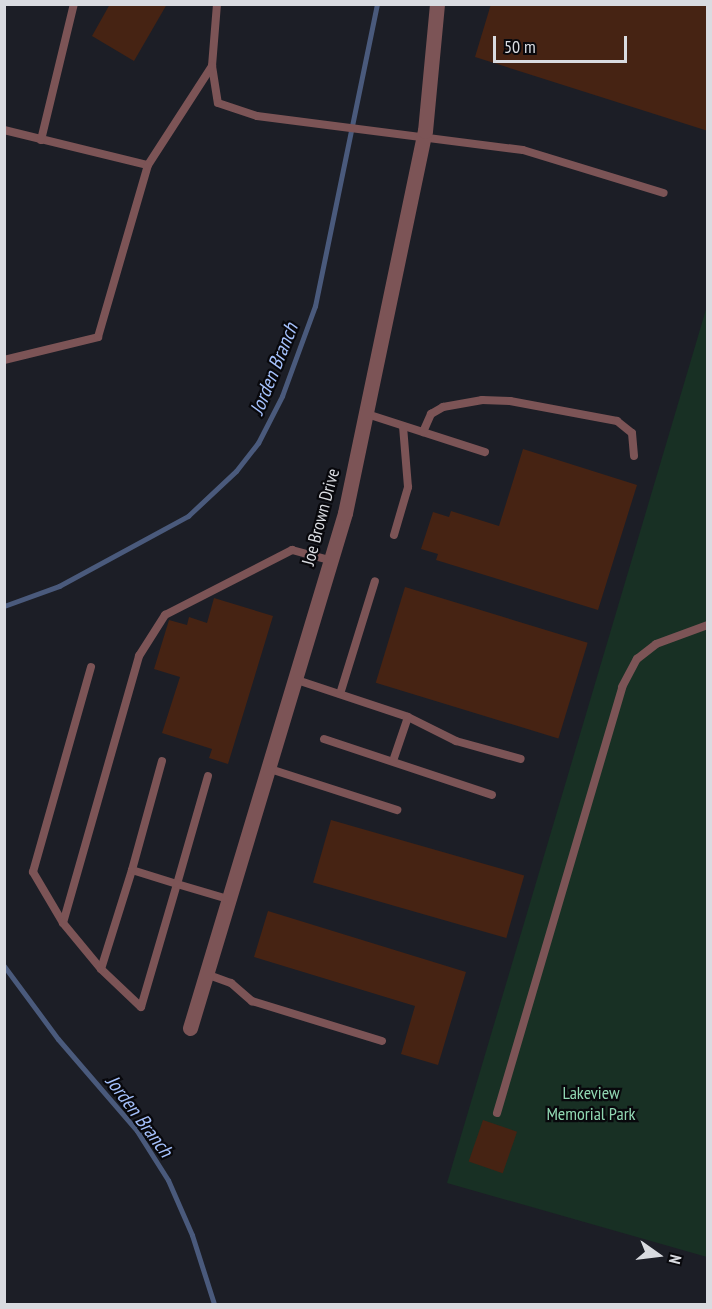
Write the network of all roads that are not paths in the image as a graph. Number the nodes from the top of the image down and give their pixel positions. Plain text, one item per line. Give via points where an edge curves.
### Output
1 (74, 4) edge
2 (217, 4) edge
3 (437, 4) edge
4 (212, 66) junction
5 (4, 130) edge
6 (41, 140) junction
7 (423, 140) junction
8 (148, 165) junction
9 (664, 193) dead end
10 (4, 360) edge
11 (367, 414) junction
12 (403, 426) junction
13 (423, 432) junction
14 (484, 452) dead end
15 (634, 456) dead end
16 (393, 535) dead end
17 (330, 560) junction
18 (375, 581) dead end
19 (708, 625) edge
20 (91, 667) dead end
21 (294, 679) junction
22 (340, 694) junction
23 (408, 717) junction
24 (324, 739) dead end
25 (521, 759) dead end
26 (162, 761) dead end
27 (393, 761) junction
28 (267, 768) junction
29 (208, 776) dead end
30 (492, 795) dead end
31 (397, 810) dead end
32 (132, 870) junction
33 (177, 884) junction
34 (228, 899) junction
35 (63, 923) junction
36 (101, 969) junction
37 (206, 974) junction
38 (190, 1028) dead end
39 (382, 1041) dead end
40 (497, 1113) dead end

1 - 6 lane
2 - 4 lane
3 - 7 street, Joe Brown Drive
4 - 7 lane via 218,103 257,116
4 - 8 lane
5 - 6 lane
6 - 8 lane
7 - 9 lane via 523,150
7 - 11 street, Joe Brown Drive
8 - 10 lane via 98,337
11 - 12 lane
11 - 17 street, Joe Brown Drive
12 - 13 lane
12 - 16 lane via 408,487
13 - 14 lane
13 - 15 lane via 431,414 443,407 482,400 510,401 616,421 632,433
17 - 21 street, Joe Brown Drive
17 - 35 lane via 292,550 165,615 139,656
18 - 22 lane
19 - 40 lane via 656,644 637,659 622,687
20 - 35 lane via 33,872
21 - 22 lane
21 - 28 street, Joe Brown Drive
22 - 23 lane
23 - 25 lane via 456,741
23 - 27 lane
24 - 27 lane
26 - 32 lane
27 - 30 lane
28 - 31 lane
28 - 34 street, Joe Brown Drive
29 - 33 lane
32 - 33 lane
32 - 36 lane
33 - 34 lane
33 - 36 lane via 141,1007
34 - 37 street, Joe Brown Drive
35 - 36 lane
37 - 38 street, Joe Brown Drive
37 - 39 lane via 231,983 252,1001

